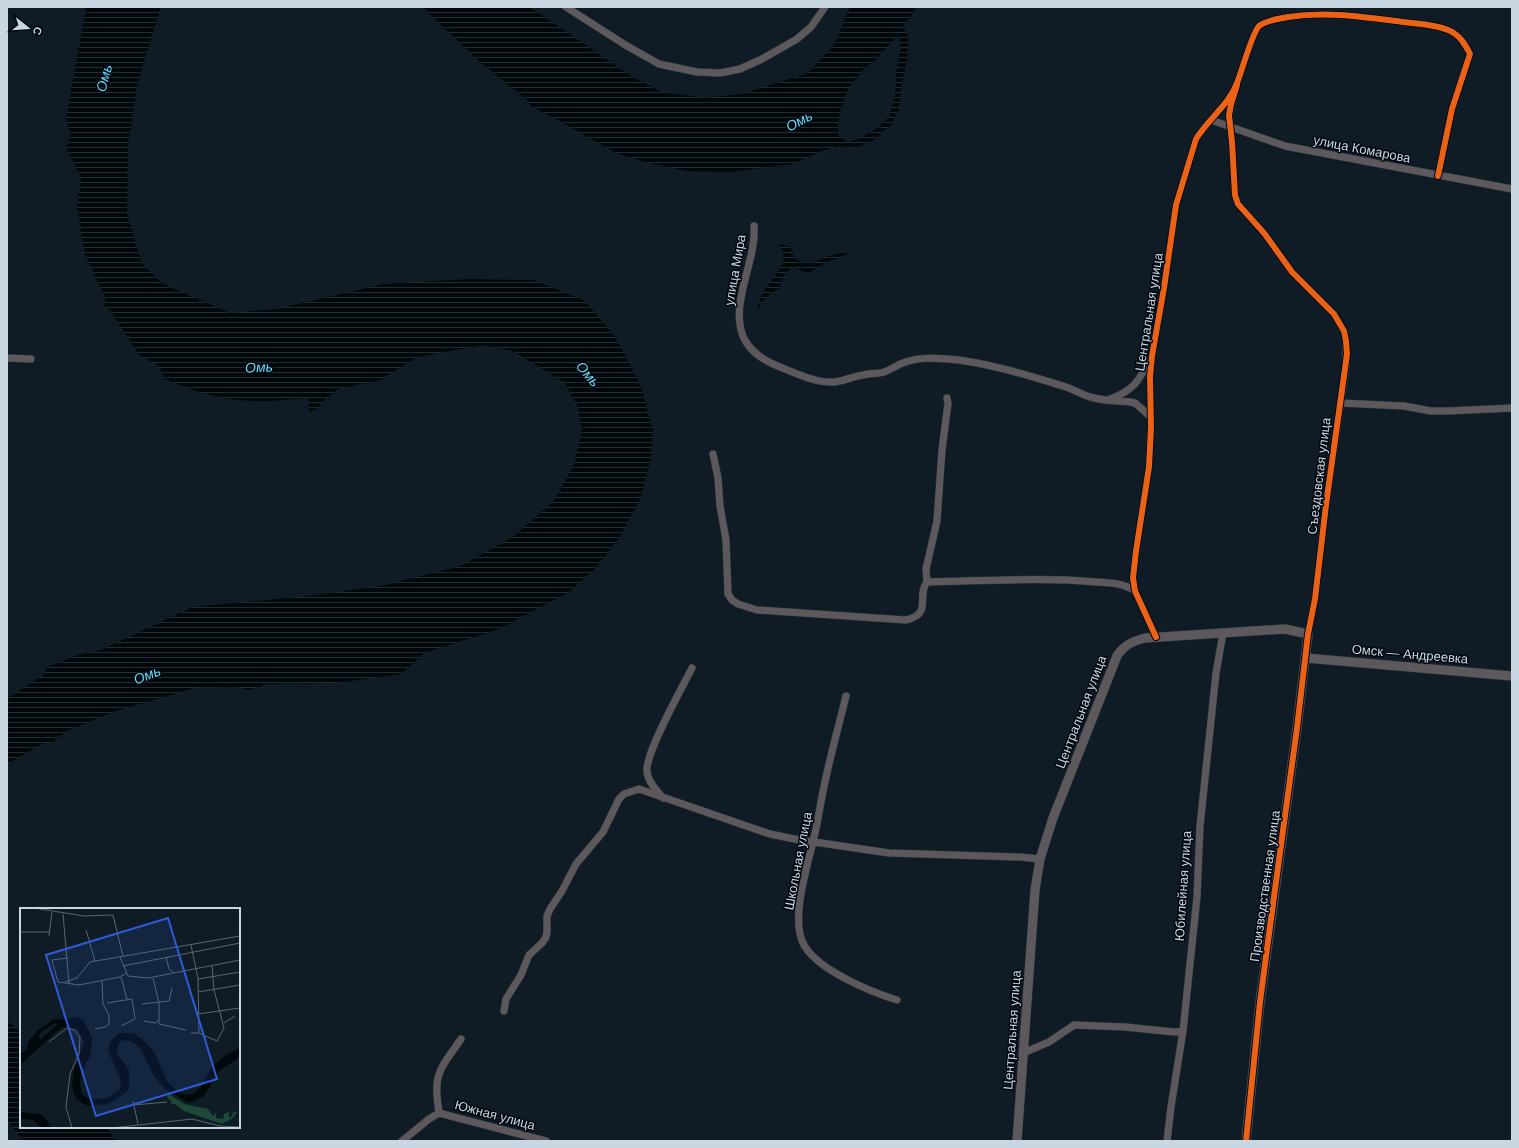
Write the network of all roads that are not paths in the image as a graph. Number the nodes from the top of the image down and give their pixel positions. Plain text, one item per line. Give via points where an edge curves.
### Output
1 (566, 7) edge
2 (825, 7) edge
3 (1237, 85) junction
4 (1211, 120) junction
5 (1231, 127) junction
6 (1438, 176) junction
7 (1512, 189) edge
8 (754, 226) dead end
9 (1152, 356) junction
10 (7, 358) edge
11 (31, 359) dead end
12 (947, 398) dead end
13 (1107, 400) junction
14 (1340, 403) junction
15 (1512, 408) edge
16 (1151, 417) junction
17 (713, 454) dead end
18 (927, 582) junction
19 (1135, 591) junction
20 (1223, 633) junction
21 (1308, 634) junction
22 (1156, 637) junction
23 (1306, 658) junction
24 (692, 668) dead end
25 (1512, 676) edge
26 (846, 696) dead end
27 (663, 798) junction
28 (814, 841) junction
29 (1040, 859) junction
30 (897, 1000) dead end
31 (504, 1011) dead end
32 (1183, 1031) junction
33 (461, 1039) dead end
34 (1023, 1053) junction
35 (439, 1113) junction
36 (402, 1141) edge
37 (546, 1141) edge
38 (1017, 1141) edge
39 (1167, 1141) edge
40 (1246, 1141) edge

1 - 2 street via 659,64 697,72 720,73 740,69 797,39 811,27
3 - 4 street, Центральная улица
3 - 5 street via 1229,115
3 - 6 street, Центральная улица via 1256,29 1268,21 1319,14 1366,17 1449,30 1459,37 1470,54 1452,109
4 - 5 street, улица Комарова
4 - 9 street, Центральная улица via 1196,139 1176,205
5 - 6 street, улица Комарова via 1285,146
5 - 14 street, Съездовская улица via 1235,195 1238,204 1264,233 1292,272 1340,322 1347,354
6 - 7 street, улица Комарова
8 - 13 street, улица Мира via 753,251 739,318 746,342 762,359 805,377 835,382 884,372 912,360 949,359 1025,375 1093,398
9 - 13 street via 1133,387 1124,394
9 - 16 street, Центральная улица
10 - 11 street
12 - 18 street via 937,521 926,570
13 - 16 street via 1136,403
14 - 15 street via 1404,406 1431,411
14 - 21 street, Съездовская улица via 1315,599
16 - 19 street, Центральная улица via 1149,467 1133,578
17 - 18 street via 726,540 728,594 738,604 757,610 906,620 920,613 923,607 924,586
18 - 19 street via 1054,579 1117,584
19 - 22 street, Центральная улица
20 - 21 street via 1284,629
20 - 22 street
20 - 32 street, Юбилейная улица via 1216,673 1200,826 1197,897
21 - 23 street, Производственная улица
22 - 29 street, Центральная улица via 1130,643 1122,648 1117,656 1053,818
23 - 25 street, Омск — Андреевка
23 - 40 street, Производственная улица via 1261,995
24 - 27 street via 647,764 648,776
26 - 28 street, Школьная улица via 824,783
27 - 28 street via 770,834
27 - 31 street via 639,789 624,794 619,799 603,832 576,864 550,909 546,937 529,955 521,975 506,999
28 - 29 street via 889,853
28 - 30 street, Школьная улица via 799,908 798,921 802,942 810,954 828,969
29 - 34 street, Центральная улица via 1035,890
32 - 34 street via 1074,1025 1049,1042
32 - 39 street, Юбилейная улица
33 - 35 street via 439,1074
34 - 38 street, Центральная улица
35 - 36 street
35 - 37 street, Южная улица

